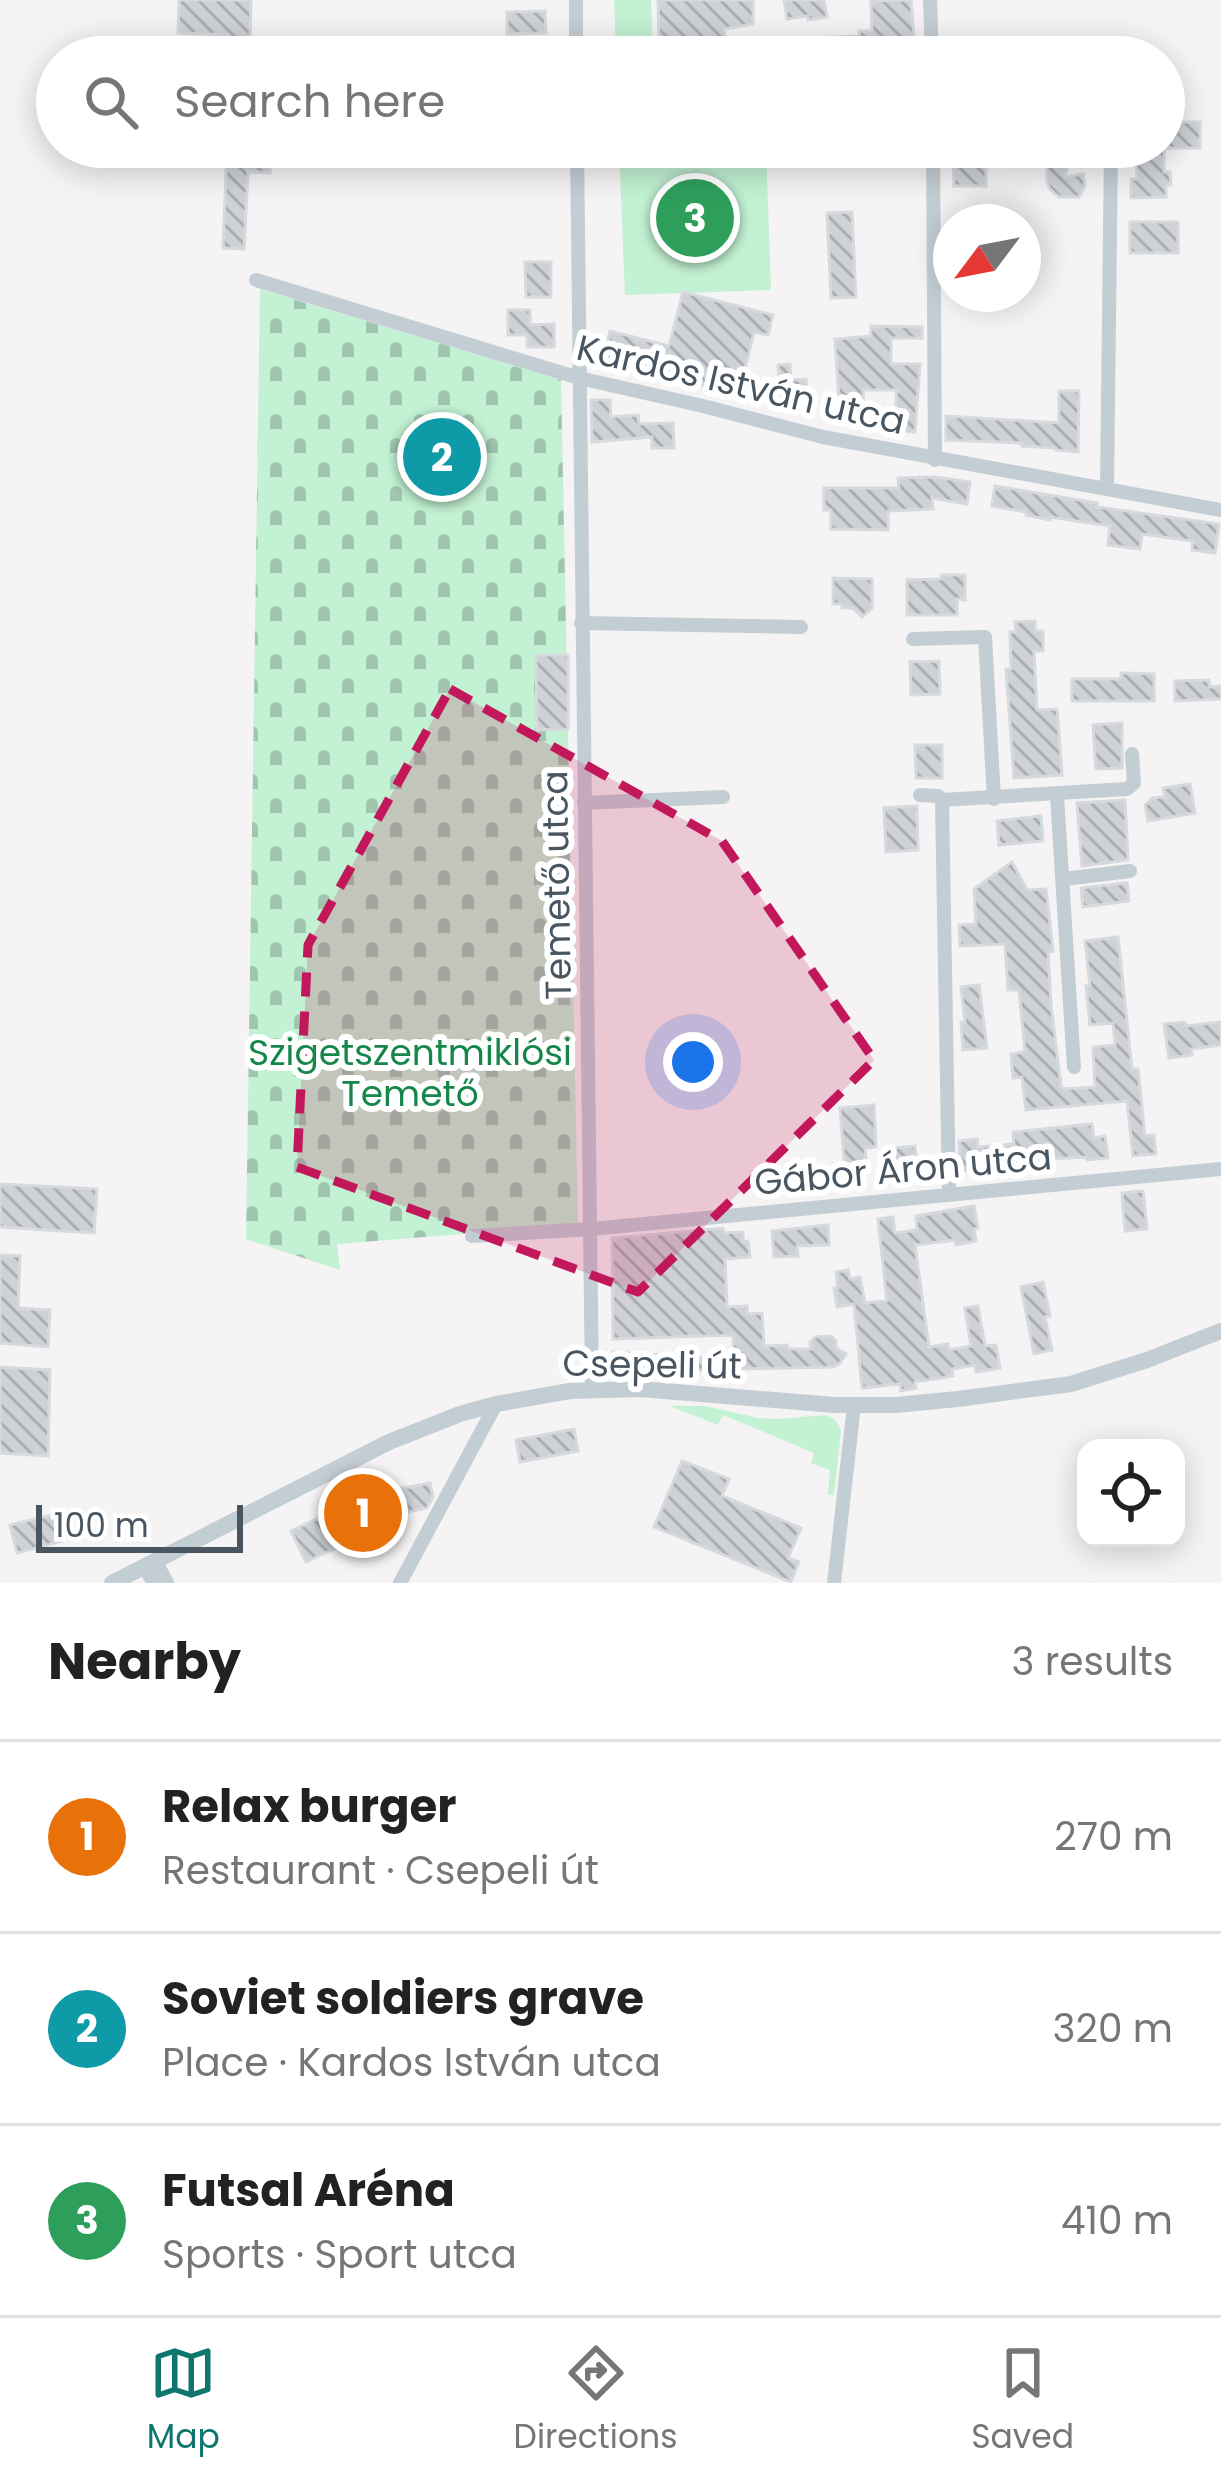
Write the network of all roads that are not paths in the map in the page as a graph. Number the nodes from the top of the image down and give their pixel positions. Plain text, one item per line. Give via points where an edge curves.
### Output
1 (576, 0) edge
2 (930, 0) edge
3 (576, 36) edge
4 (931, 36) edge
5 (577, 168) edge
6 (933, 168) edge
7 (1111, 168) edge
8 (256, 280) dead end
9 (579, 378) junction
10 (935, 460) junction
11 (1107, 488) junction
12 (1221, 510) edge
13 (581, 623) junction
14 (801, 627) dead end
15 (913, 639) dead end
16 (1132, 754) dead end
17 (920, 795) dead end
18 (1058, 795) junction
19 (723, 797) dead end
20 (994, 799) junction
21 (942, 800) junction
22 (584, 803) junction
23 (1130, 871) dead end
24 (1064, 879) junction
25 (1073, 1067) dead end
26 (1221, 1169) edge
27 (949, 1194) junction
28 (592, 1229) junction
29 (472, 1236) dead end
30 (1221, 1330) edge
31 (592, 1390) junction
32 (496, 1404) junction
33 (854, 1405) junction
34 (149, 1563) junction
35 (112, 1583) edge
36 (154, 1583) edge
37 (167, 1583) edge
38 (400, 1583) edge
39 (834, 1583) edge

1 - 3 street
2 - 4 street
5 - 9 street, Temető utca
6 - 10 street
7 - 11 street
8 - 9 street, Kardos István utca
9 - 10 street, Kardos István utca
9 - 13 street, Temető utca
10 - 11 street, Kardos István utca
11 - 12 street, Kardos István utca
13 - 14 street
13 - 22 street, Temető utca
15 - 20 street via 985,637
16 - 18 street via 1131,787
17 - 21 street
18 - 20 street
18 - 24 street
19 - 22 street
20 - 21 street
21 - 27 street
22 - 28 street, Temető utca
23 - 24 street
24 - 25 street
26 - 27 street, Gábor Áron utca
27 - 28 street, Gábor Áron utca
28 - 29 street, Gábor Áron utca
28 - 31 street, Temető utca
30 - 33 street, Csepeli út via 1071,1384
31 - 32 street, Csepeli út
31 - 33 street, Csepeli út
32 - 34 street, Csepeli út via 389,1442
32 - 38 street
33 - 39 street
34 - 35 street, Csepeli út
34 - 36 street
34 - 37 street

